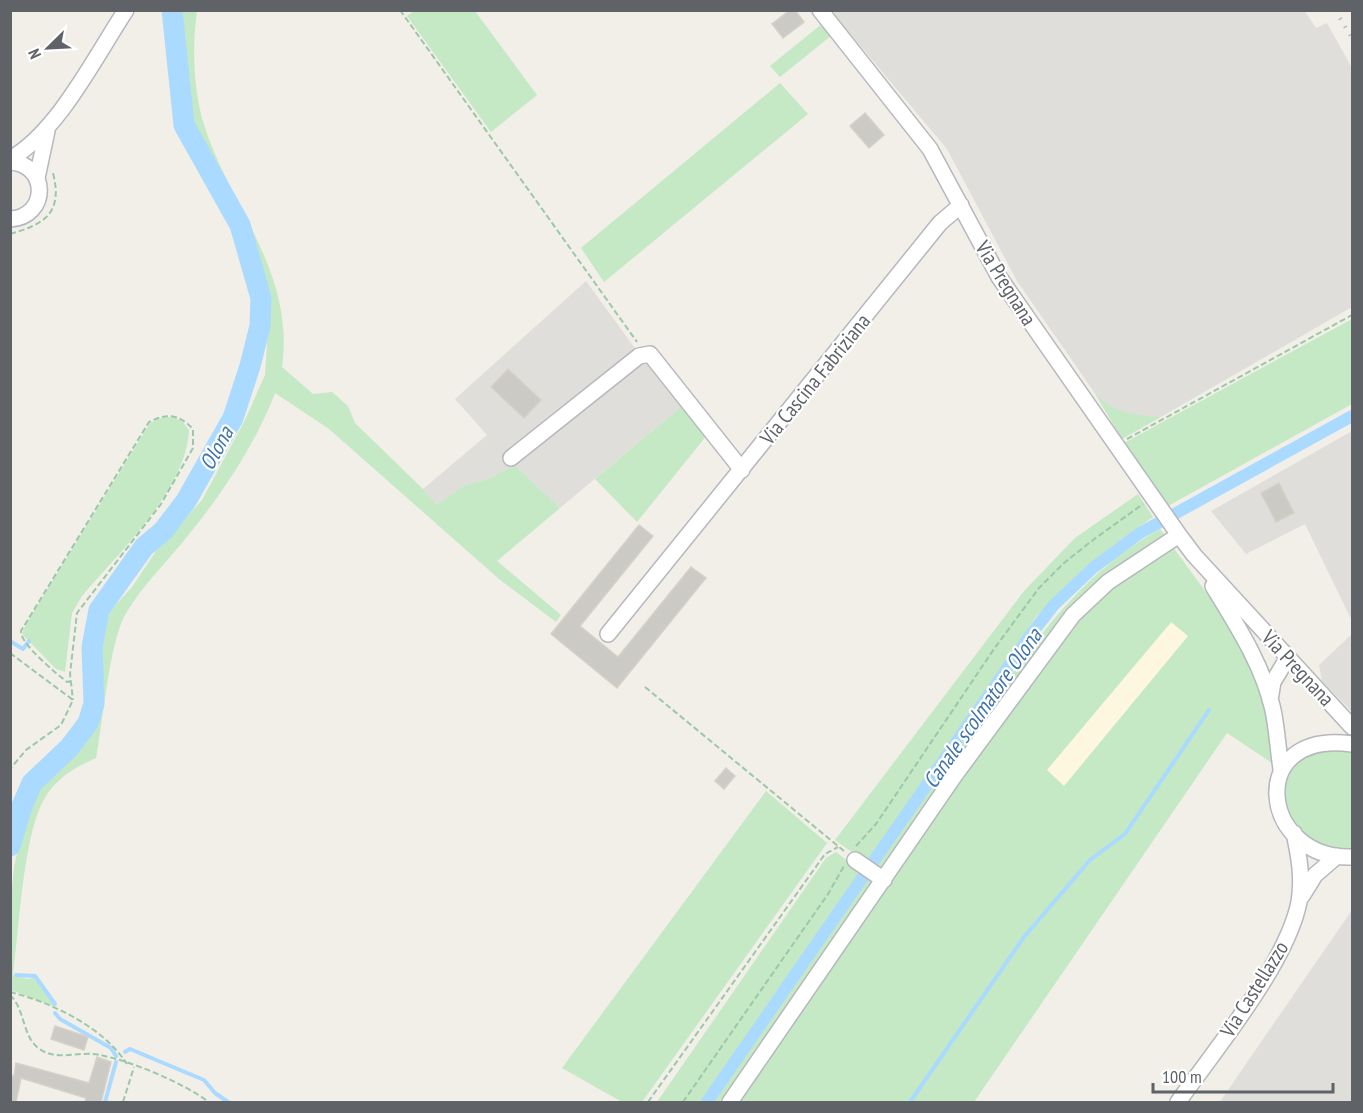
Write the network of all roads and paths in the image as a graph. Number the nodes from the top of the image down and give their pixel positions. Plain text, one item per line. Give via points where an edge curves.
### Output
1 (126, 10) edge
2 (399, 10) edge
3 (820, 10) edge
4 (47, 130) junction
5 (10, 161) edge
6 (37, 178) junction
7 (961, 205) junction
8 (10, 219) edge
9 (1353, 315) edge
10 (650, 354) junction
11 (1117, 445) junction
12 (511, 458) dead end
13 (742, 470) junction
14 (1155, 501) junction
15 (1177, 532) junction
16 (1194, 555) junction
17 (608, 634) dead end
18 (10, 653) edge
19 (1288, 657) junction
20 (70, 681) junction
21 (645, 687) dead end
22 (73, 700) junction
23 (1270, 700) junction
24 (1353, 727) edge
25 (1353, 744) edge
26 (10, 769) edge
27 (1281, 769) junction
28 (1294, 833) junction
29 (838, 847) junction
30 (851, 856) junction
31 (1348, 857) edge
32 (883, 880) junction
33 (1299, 901) junction
34 (10, 994) edge
35 (128, 1064) junction
36 (134, 1067) junction
37 (123, 1102) edge
38 (209, 1102) edge
39 (648, 1102) edge
40 (682, 1102) edge
41 (730, 1102) edge
42 (1178, 1102) edge

1 - 4 street
2 - 10 path via 552,226 637,342
3 - 7 street, Via Pregnana via 916,130
4 - 5 street
4 - 6 street
5 - 6 street via 29,168
6 - 8 street via 38,203 26,216
7 - 11 street, Via Pregnana via 999,277
7 - 13 street, Via Cascina Fabriziana via 940,223
9 - 11 path
10 - 12 street via 639,356
10 - 13 street
11 - 14 street, Via Pregnana
13 - 17 street, Via Cascina Fabriziana
14 - 15 street, Via Pregnana
14 - 30 path via 1093,540 1040,588
15 - 16 street, Via Pregnana
15 - 32 street via 1108,582 1073,615
16 - 19 street, Via Pregnana
16 - 23 street, Via Pregnana via 1240,630
18 - 22 path
19 - 23 street via 1273,682
19 - 24 street, Via Pregnana
20 - 20 path via 77,613 161,504 193,448 193,429 174,415 149,422 21,631 22,639
20 - 22 path
21 - 29 path
22 - 26 path via 62,725 26,750
23 - 27 street, Via Pregnana
25 - 27 street via 1319,744 1294,756
27 - 28 street, Via Pregnana via 1277,805
28 - 31 street via 1305,843
28 - 33 street, Via Castellazzo via 1300,861
29 - 30 path
29 - 39 path via 825,854
30 - 32 street
30 - 40 path
31 - 33 street, Via Castellazzo via 1314,875
32 - 41 street
33 - 42 street, Via Castellazzo via 1289,932 1266,976
34 - 35 path via 27,996 93,1030 115,1046
34 - 35 path via 21,1010 30,1038 41,1050 63,1055 96,1054
35 - 36 path
36 - 37 path
36 - 38 path

